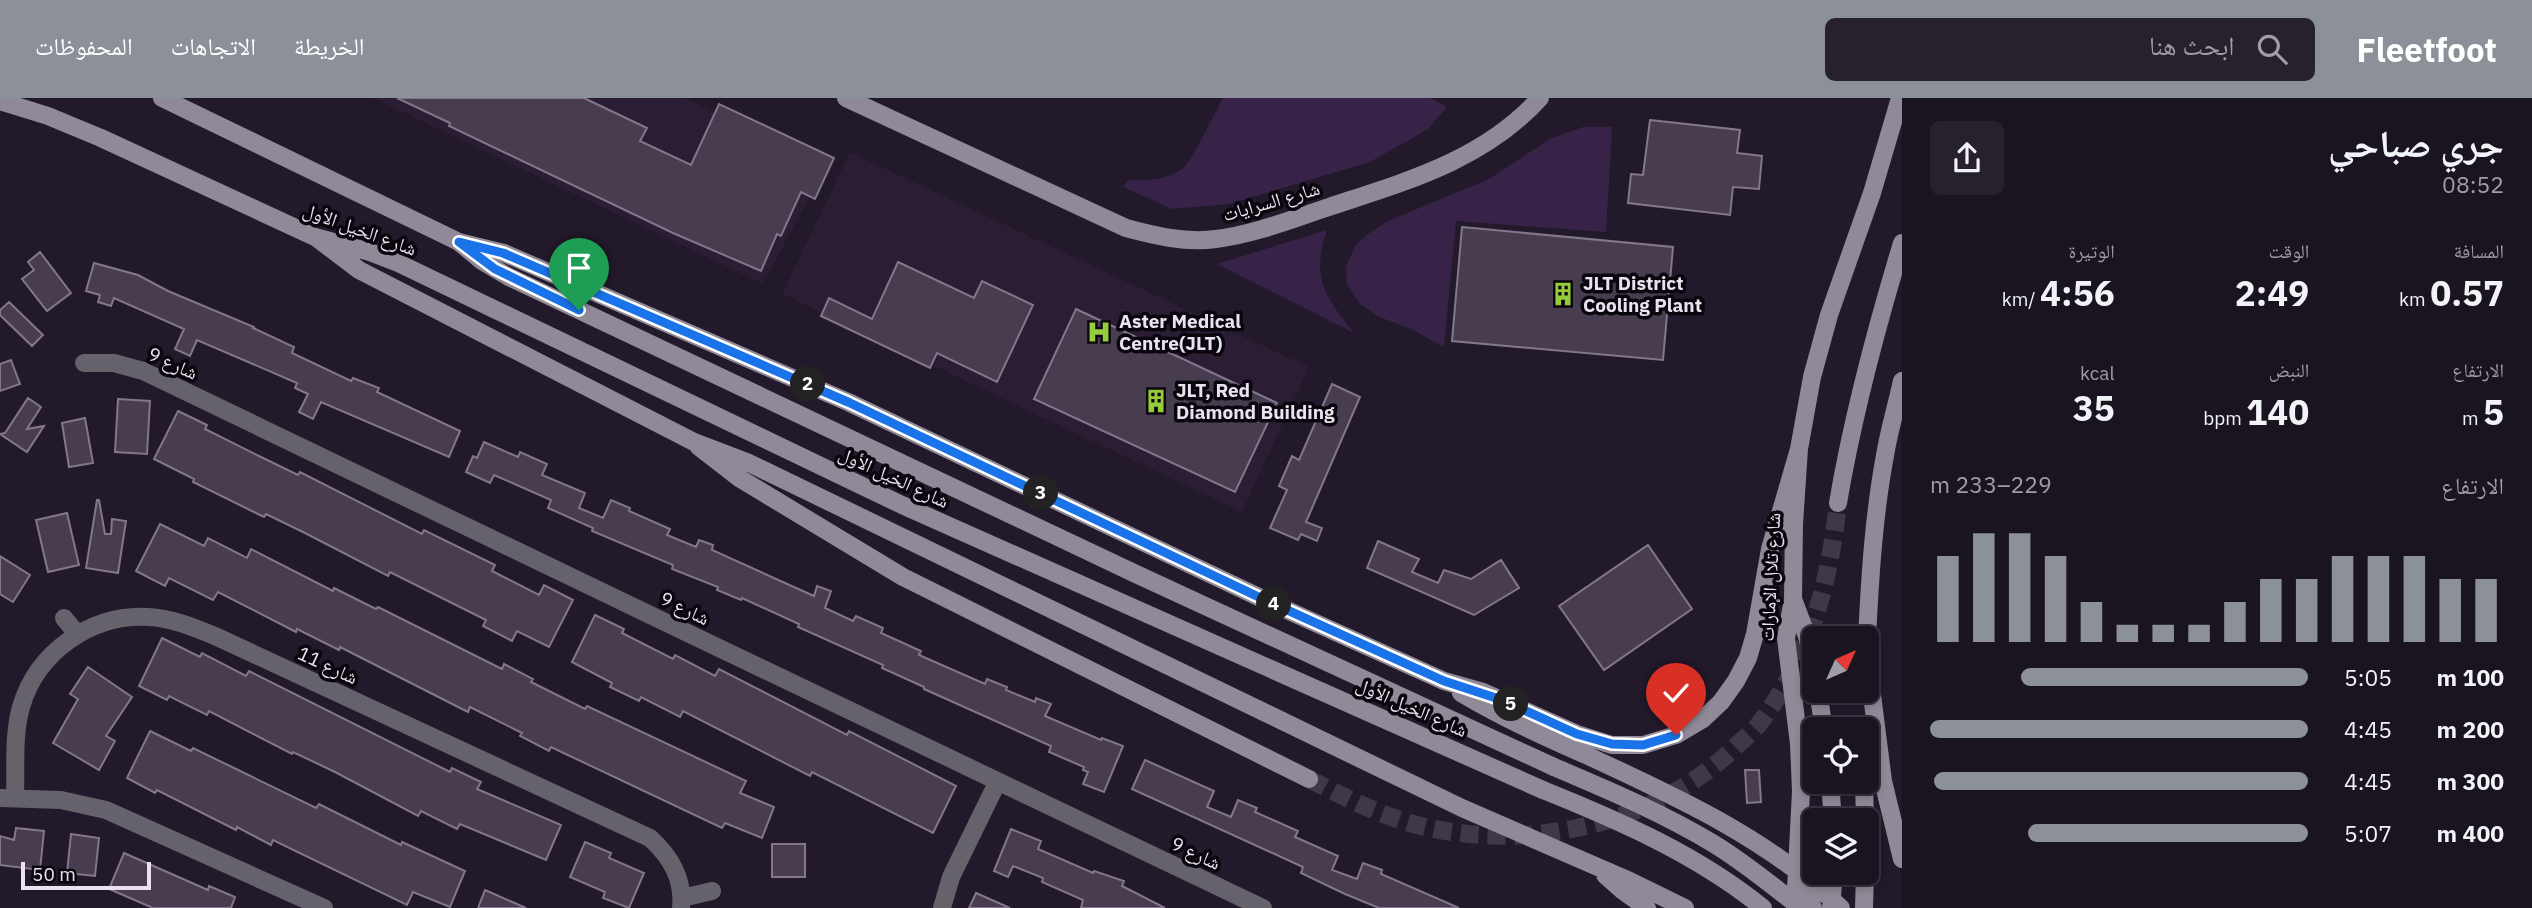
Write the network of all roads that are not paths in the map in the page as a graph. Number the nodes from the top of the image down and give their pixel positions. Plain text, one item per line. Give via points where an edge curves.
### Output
1 (162, 98) edge
2 (846, 98) edge
3 (1540, 98) edge
4 (1900, 98) edge
5 (0, 101) edge
6 (315, 237) junction
7 (459, 242) junction
8 (1902, 243) edge
9 (84, 363) dead end
10 (1902, 381) edge
11 (694, 442) junction
12 (1799, 449) junction
13 (1838, 503) tunnel mouth
14 (1793, 599) junction
15 (64, 618) dead end
16 (1803, 626) edge
17 (1868, 626) edge
18 (77, 635) junction
19 (1444, 681) junction
20 (1873, 704) edge
21 (1309, 779) tunnel mouth
22 (997, 783) junction
23 (7, 798) edge
24 (1902, 859) edge
25 (1597, 868) junction
26 (1798, 871) junction
27 (1836, 885) edge
28 (1864, 885) edge
29 (712, 891) dead end
30 (681, 903) edge
31 (1837, 906) edge
32 (1863, 907) edge
33 (324, 908) edge
34 (942, 908) edge
35 (1263, 908) edge
36 (1647, 908) edge
37 (1685, 908) edge
38 (1763, 908) edge
39 (1795, 908) edge
40 (1801, 908) edge
41 (1813, 908) edge

1 - 7 main road, شارع الخيل الأول
2 - 3 main road, شارع السرايات via 1126,228 1169,239 1215,239 1259,230 1420,176 1482,147 1514,125
4 - 12 main road, شارع تلال الإمارات via 1829,315
5 - 6 main road, شارع الخيل الأول via 101,138
6 - 11 main road via 359,270
6 - 38 main road, شارع الخيل الأول, bridge via 396,262 915,511 1650,836
7 - 19 main road via 503,253 779,371
7 - 40 main road, شارع الخيل الأول, bridge via 509,277 1136,574 1663,816 1705,839
8 - 13 main road via 1862,380
9 - 22 street, شارع 9 via 114,363 143,372
10 - 17 main road via 1885,450
11 - 21 main road via 739,478 904,577
11 - 25 main road via 749,463 1462,808
12 - 14 main road, شارع تلال الإمارات
12 - 19 main road via 1770,550 1748,658 1737,681 1703,719 1676,735 1643,745 1612,744
14 - 16 main road
14 - 26 main road, شارع تلال الإمارات via 1786,638 1799,744
15 - 18 street
18 - 23 street, شارع 11 via 48,659 27,690
18 - 30 street, شارع 11 via 112,620 149,617 215,636 643,834 673,864
19 - 26 main road via 1513,722 1694,807
20 - 24 main road via 1883,781
22 - 34 street via 951,877
22 - 35 street, شارع 9
23 - 33 street via 61,800 106,810
25 - 36 main road
25 - 37 main road
26 - 31 main road
26 - 39 main road, شارع تلال الإمارات
26 - 41 main road
27 - 31 main road
28 - 32 main road
29 - 30 street

